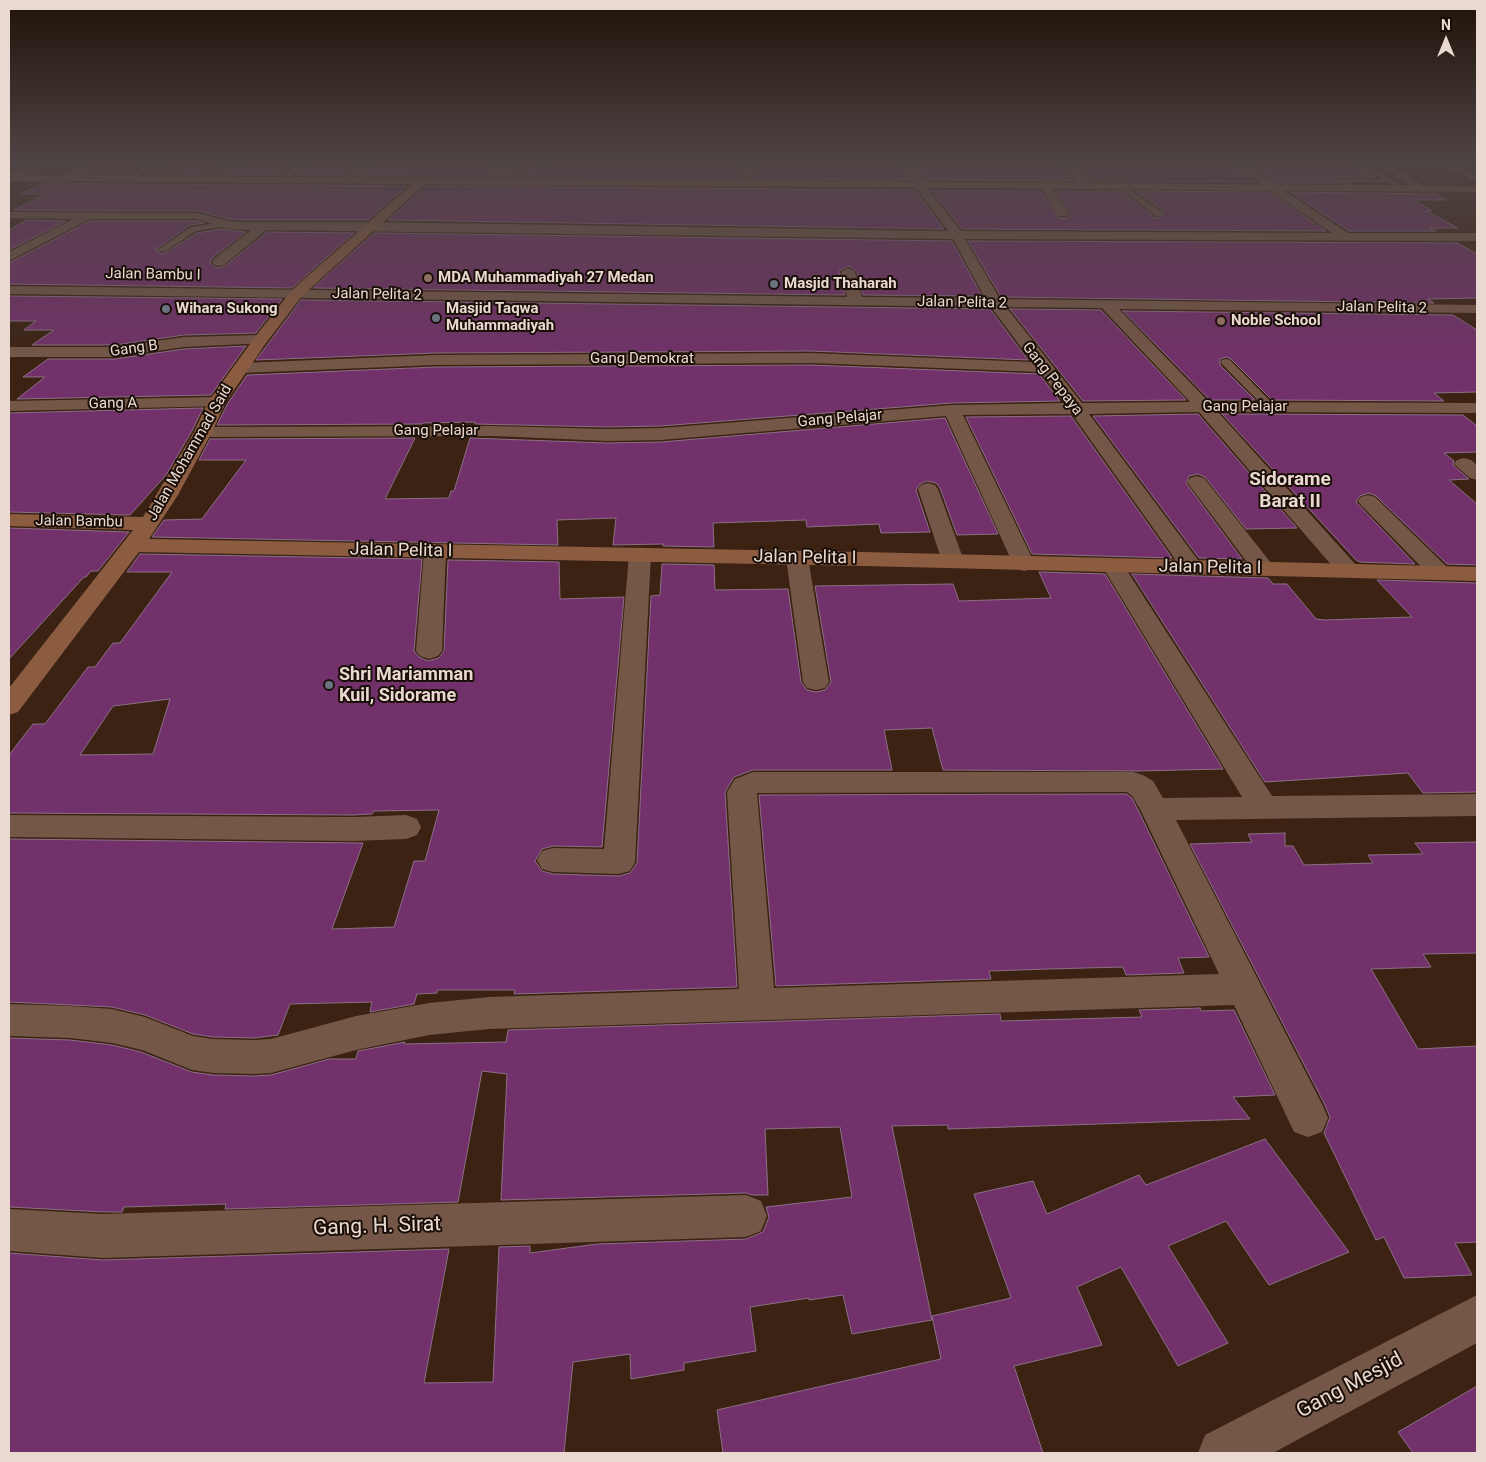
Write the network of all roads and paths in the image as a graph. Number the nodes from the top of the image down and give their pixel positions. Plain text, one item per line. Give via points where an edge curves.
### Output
1 (63, 229) edge
2 (194, 229) edge
3 (260, 229) edge
4 (368, 229) edge
5 (582, 229) edge
6 (953, 229) edge
7 (1335, 229) edge
8 (957, 235) junction
9 (1345, 236) junction
10 (1477, 237) edge
11 (161, 250) dead end
12 (9, 257) edge
13 (219, 262) dead end
14 (848, 272) dead end
15 (9, 290) edge
16 (297, 293) junction
17 (856, 302) junction
18 (995, 303) junction
19 (1108, 306) junction
20 (1477, 309) edge
21 (260, 340) junction
22 (9, 352) edge
23 (1226, 362) dead end
24 (241, 368) junction
25 (1043, 368) junction
26 (217, 402) junction
27 (9, 406) edge
28 (1270, 407) junction
29 (1204, 408) junction
30 (1477, 408) edge
31 (1076, 409) junction
32 (952, 410) junction
33 (203, 432) junction
34 (1197, 482) dead end
35 (928, 489) dead end
36 (1368, 501) dead end
37 (9, 520) edge
38 (149, 524) junction
39 (134, 545) junction
40 (435, 552) junction
41 (640, 555) junction
42 (797, 558) junction
43 (953, 561) junction
44 (1024, 564) junction
45 (1113, 566) junction
46 (1194, 568) junction
47 (1263, 568) junction
48 (1348, 570) junction
49 (1440, 573) junction
50 (1477, 574) edge
51 (429, 651) dead end
52 (816, 682) dead end
53 (9, 706) edge
54 (1477, 805) edge
55 (1263, 807) junction
56 (1155, 809) junction
57 (9, 826) edge
58 (406, 827) dead end
59 (553, 860) dead end
60 (1245, 990) junction
61 (758, 1005) junction
62 (9, 1020) edge
63 (1308, 1118) dead end
64 (746, 1216) dead end
65 (9, 1230) edge
66 (1477, 1318) edge
67 (1223, 1453) edge

1 - 12 street
2 - 11 lane
3 - 13 street
4 - 16 street, Jalan Mohammad Said
5 - 8 street
6 - 8 street, Gang Pepaya
7 - 9 street
8 - 9 street
8 - 18 street, Gang Pepaya
9 - 10 street
14 - 17 street
15 - 16 street, Jalan Bambu I
16 - 17 street, Jalan Pelita 2
16 - 21 street, Jalan Mohammad Said
17 - 18 street, Jalan Pelita 2
18 - 19 street, Jalan Pelita 2
18 - 25 street, Gang Pepaya
19 - 20 street, Jalan Pelita 2
19 - 29 street
21 - 22 street, Gang B via 184,342 115,352
21 - 24 street, Jalan Mohammad Said
23 - 28 lane
24 - 25 street, Gang Demokrat via 436,360 811,358
24 - 26 street, Jalan Mohammad Said
25 - 31 street, Gang Pepaya
26 - 27 street, Gang A
26 - 33 street, Jalan Mohammad Said
28 - 29 street, Gang Pelajar
28 - 30 street, Gang Pelajar
29 - 31 street, Gang Pelajar
29 - 48 street
31 - 32 street, Gang Pelajar
31 - 46 street, Gang Pepaya
32 - 33 street, Gang Pelajar via 607,436 494,431
32 - 44 street
33 - 38 street, Jalan Mohammad Said
34 - 47 street
35 - 43 street
36 - 49 street
37 - 38 street, Jalan Bambu
38 - 39 street, Jalan Mohammad Said
39 - 40 street, Jalan Pelita I
39 - 53 street, Jalan Mohammad Said
40 - 41 street, Jalan Pelita I
40 - 51 street
41 - 42 street, Jalan Pelita I
41 - 59 street via 619,862
42 - 43 street, Jalan Pelita I
42 - 52 street
43 - 44 street, Jalan Pelita I
44 - 45 street, Jalan Pelita I
45 - 46 street, Jalan Pelita I
45 - 55 street
46 - 47 street, Jalan Pelita I
47 - 48 street, Jalan Pelita I
48 - 49 street, Jalan Pelita I
49 - 50 street, Jalan Pelita I
54 - 55 street
55 - 56 street
56 - 60 street
56 - 61 street via 1143,789 1133,782 753,783 745,786 742,792
57 - 58 street
60 - 61 street
60 - 63 street
61 - 62 street via 479,1014 429,1019 356,1033 271,1056 254,1057 192,1054 145,1034 112,1026
64 - 65 street, Gang. H. Sirat via 103,1236
66 - 67 street, Gang Mesjid

